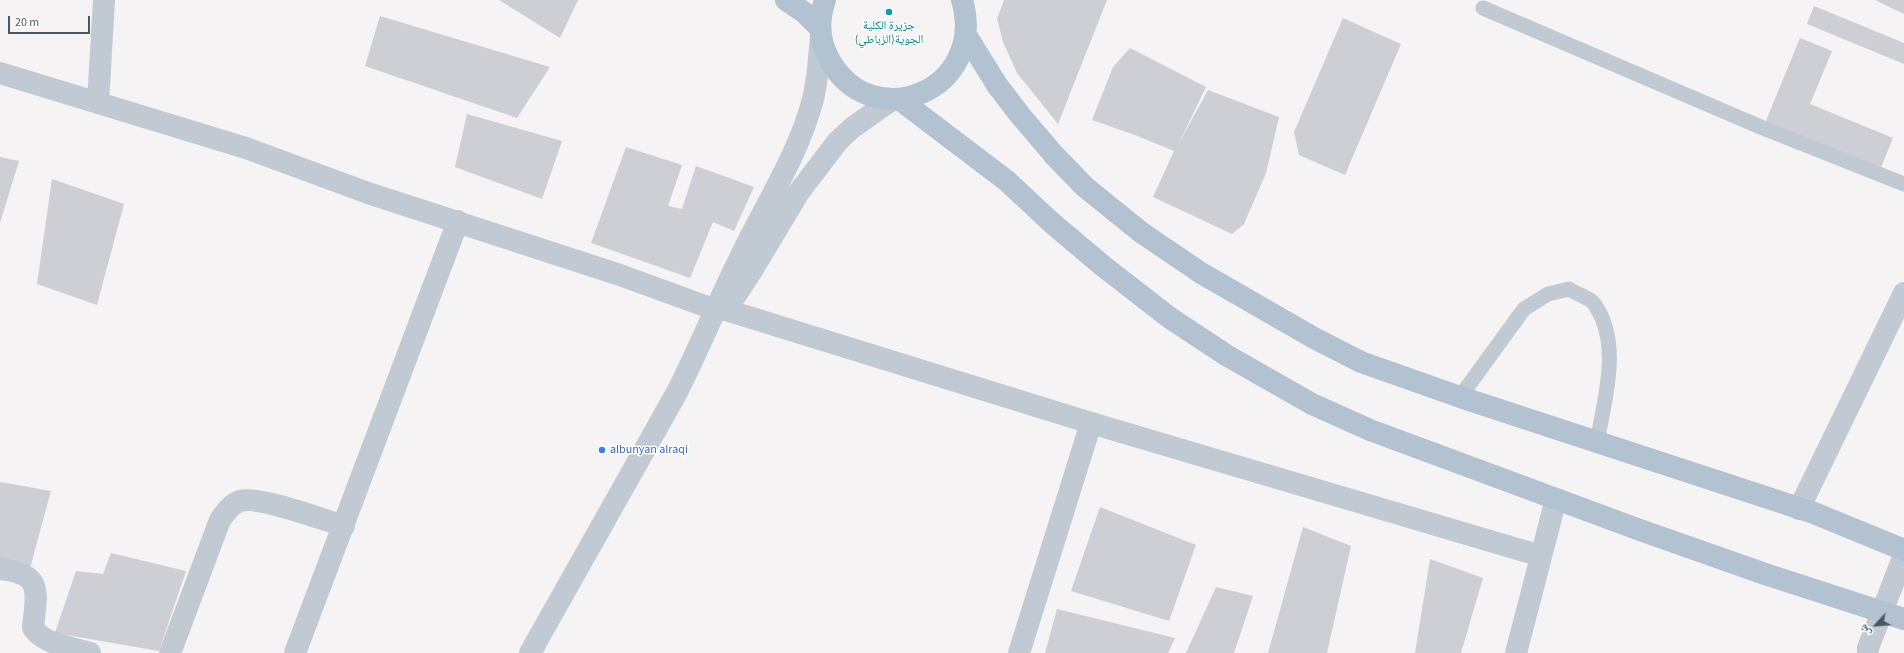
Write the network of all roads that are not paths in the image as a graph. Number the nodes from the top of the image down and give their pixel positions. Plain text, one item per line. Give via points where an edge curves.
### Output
1 (104, 0) edge
2 (786, 0) edge
3 (825, 0) edge
4 (962, 0) edge
5 (1483, 8) dead end
6 (820, 32) junction
7 (966, 35) junction
8 (0, 73) edge
9 (896, 99) junction
10 (98, 103) junction
11 (1904, 184) edge
12 (458, 221) junction
13 (1904, 293) edge
14 (721, 310) junction
15 (1460, 397) junction
16 (1091, 422) junction
17 (1597, 443) junction
18 (1556, 499) junction
19 (1799, 509) junction
20 (344, 526) junction
21 (1904, 550) edge
22 (1904, 555) edge
23 (1541, 556) junction
24 (0, 569) edge
25 (1883, 611) junction
26 (1904, 619) edge
27 (1866, 651) edge
28 (90, 653) edge
29 (170, 653) edge
30 (295, 653) edge
31 (530, 653) edge
32 (1019, 653) edge
33 (1516, 653) edge

1 - 10 street
2 - 6 main road via 806,13
3 - 6 main road via 821,10
4 - 7 main road via 966,14
5 - 11 lane via 1763,128
6 - 9 main road via 828,58 845,80 860,90 876,96
6 - 14 street via 814,98 803,130
7 - 9 main road via 961,54 951,71 936,85 919,94
7 - 15 main road via 996,85 1054,155 1085,187 1142,233 1201,273 1314,338 1361,362
8 - 10 street
9 - 14 street via 852,128 838,142 800,192 751,272
9 - 18 main road via 1007,181 1052,223 1170,318 1226,355 1312,404 1370,430
10 - 12 street via 246,148 368,193
12 - 14 street
12 - 20 street
13 - 19 street
14 - 16 street
14 - 31 street
15 - 17 main road
15 - 17 lane via 1524,309 1548,294 1569,289 1594,304 1604,324 1610,348
16 - 23 street
16 - 32 street
17 - 19 main road
18 - 23 street
18 - 25 main road via 1765,574
19 - 21 main road
20 - 29 street via 264,502 240,501 229,508 220,520
20 - 30 street
22 - 25 street
23 - 33 street
24 - 28 street via 22,574 34,585 37,600 33,628 38,635
25 - 26 main road
25 - 27 street

